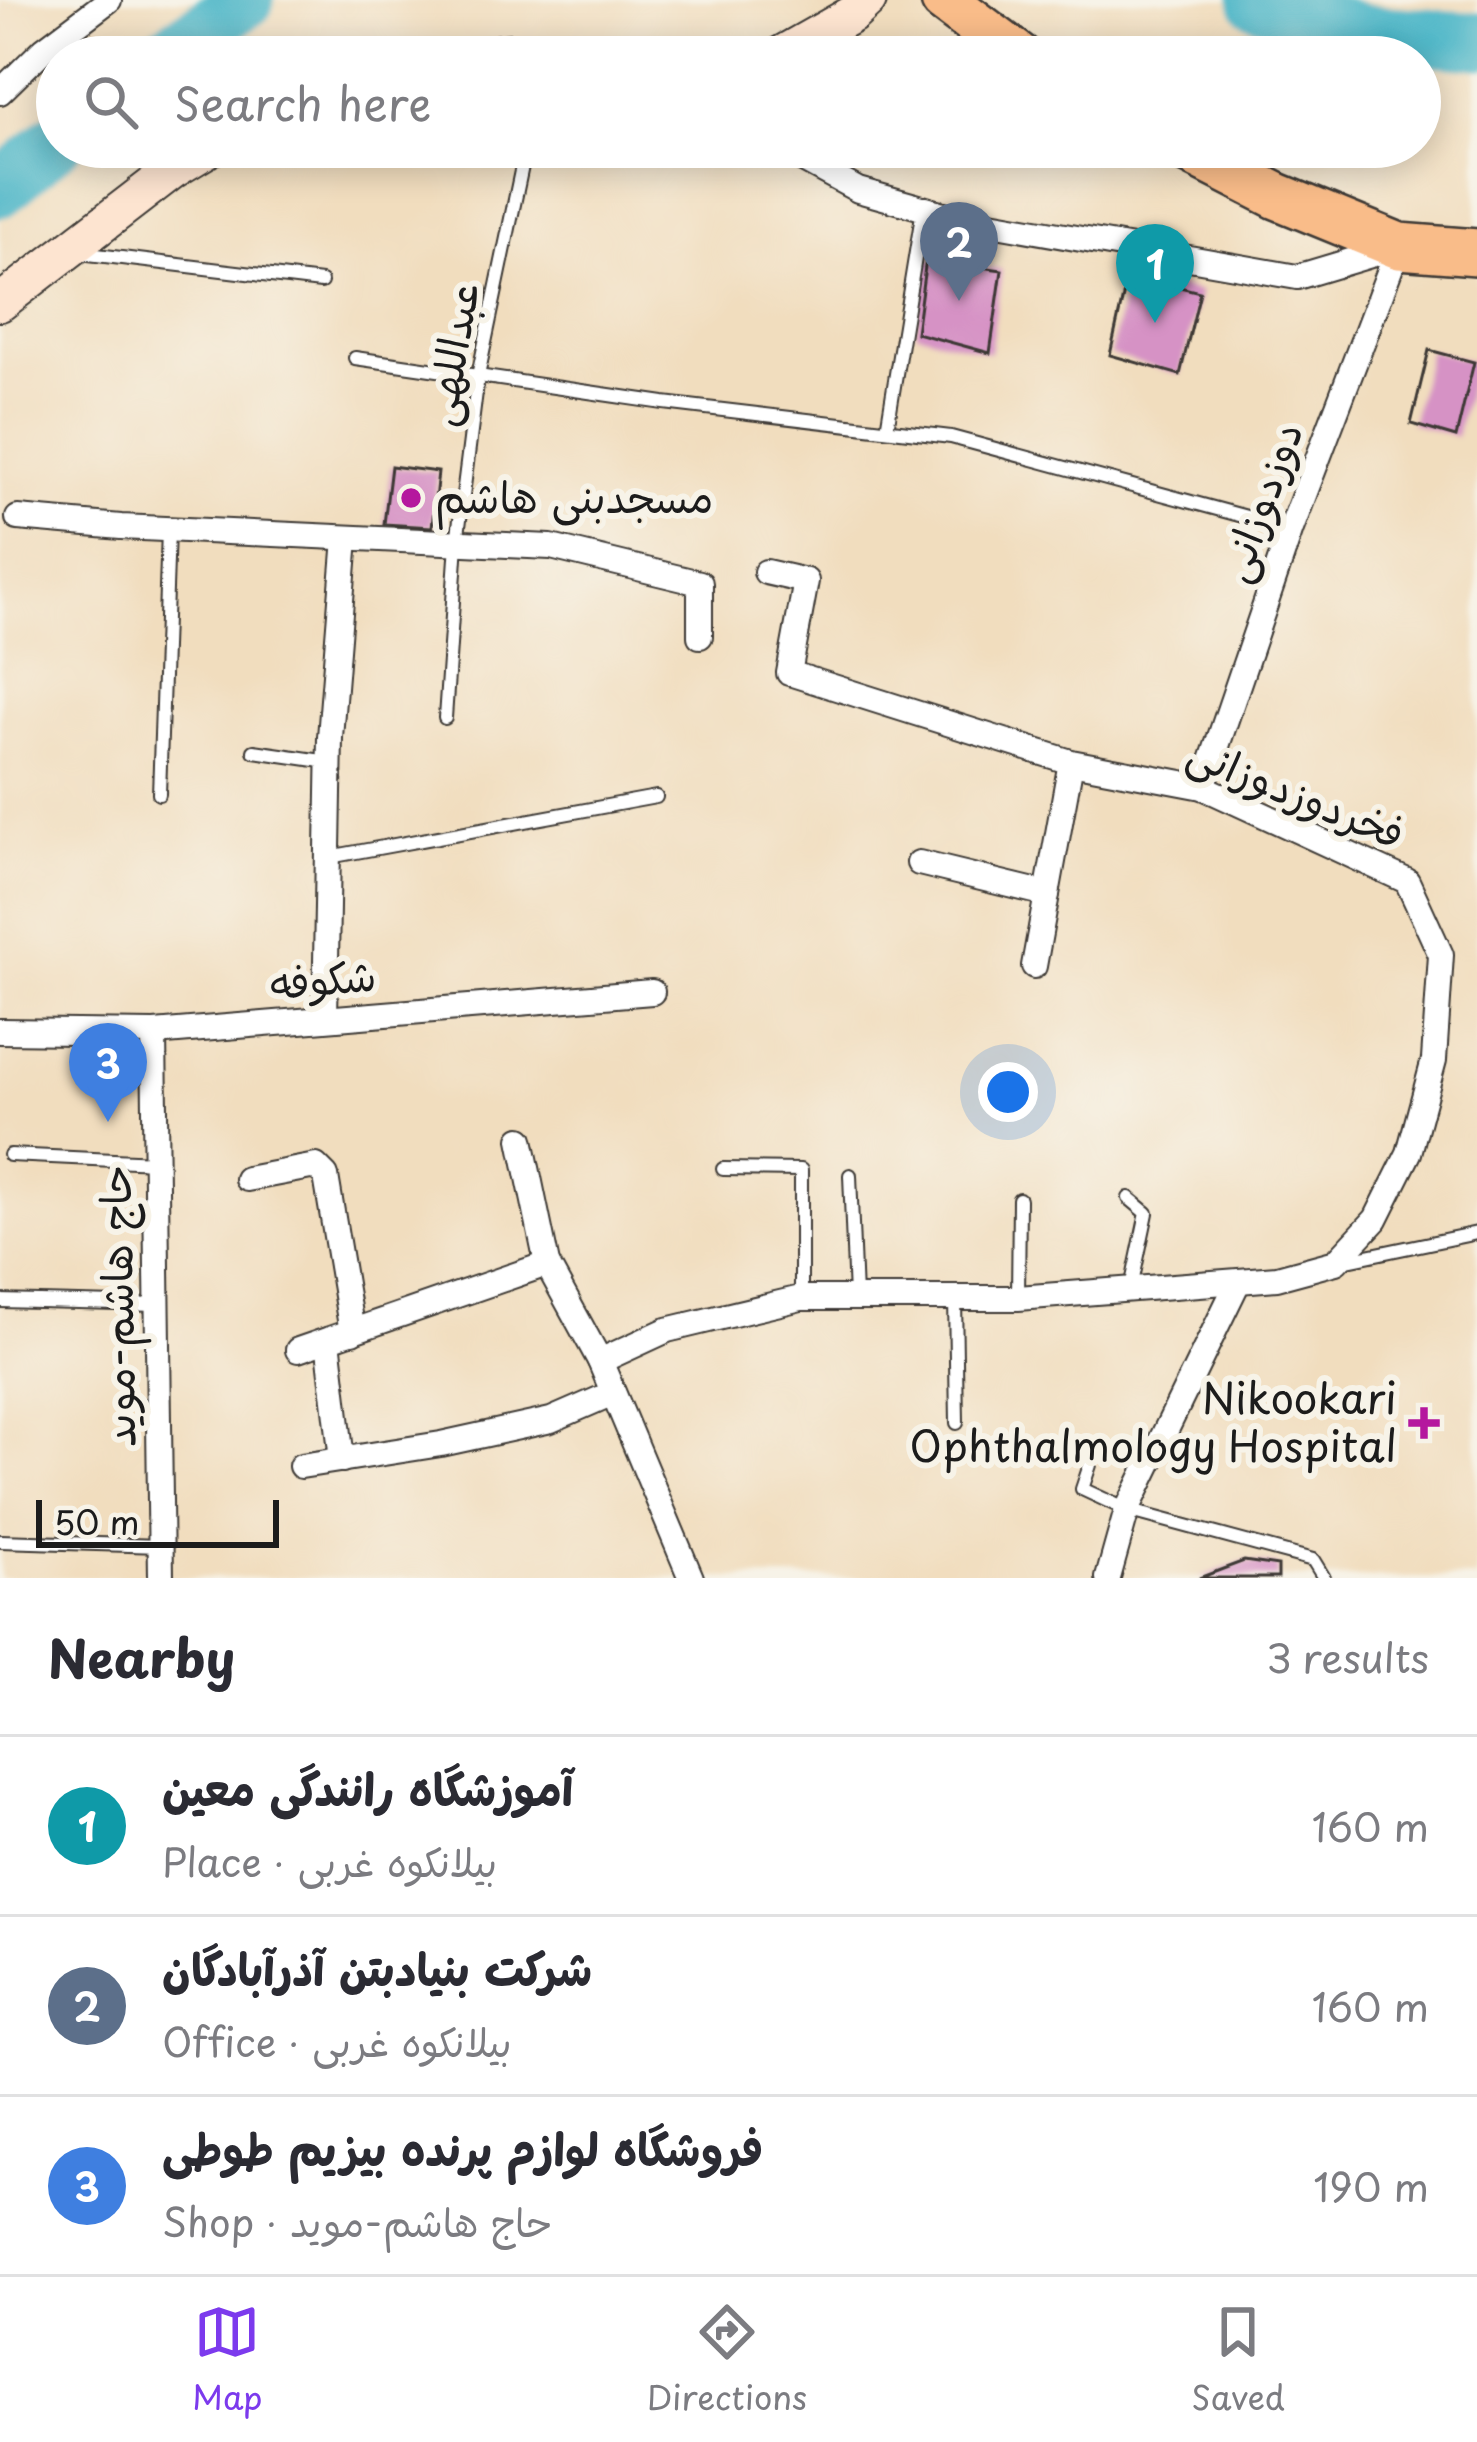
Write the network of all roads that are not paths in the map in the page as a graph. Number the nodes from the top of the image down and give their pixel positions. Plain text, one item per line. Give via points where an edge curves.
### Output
1 (109, 0) edge
2 (868, 0) edge
3 (944, 0) edge
4 (61, 36) edge
5 (814, 36) edge
6 (992, 36) edge
7 (36, 57) edge
8 (0, 92) edge
9 (176, 168) edge
10 (522, 168) edge
11 (817, 168) edge
12 (1222, 168) edge
13 (923, 209) junction
14 (1399, 246) junction
15 (67, 252) junction
16 (1477, 252) edge
17 (321, 283) dead end
18 (0, 303) edge
19 (355, 358) dead end
20 (478, 376) junction
21 (887, 429) junction
22 (18, 518) dead end
23 (1291, 529) junction
24 (168, 530) junction
25 (346, 538) junction
26 (457, 543) junction
27 (766, 572) dead end
28 (700, 636) dead end
29 (445, 718) dead end
30 (254, 752) dead end
31 (1071, 762) junction
32 (330, 763) junction
33 (1203, 787) junction
34 (159, 794) dead end
35 (656, 796) dead end
36 (328, 857) junction
37 (919, 863) dead end
38 (1047, 894) junction
39 (1034, 966) dead end
40 (652, 992) dead end
41 (325, 1018) junction
42 (0, 1031) edge
43 (154, 1033) junction
44 (521, 1138) dead end
45 (10, 1155) dead end
46 (155, 1162) junction
47 (723, 1169) dead end
48 (850, 1175) dead end
49 (247, 1179) dead end
50 (1129, 1198) dead end
51 (1019, 1199) dead end
52 (1477, 1233) edge
53 (1336, 1262) junction
54 (547, 1264) junction
55 (1238, 1282) junction
56 (1131, 1290) junction
57 (801, 1298) junction
58 (855, 1298) junction
59 (955, 1298) junction
60 (1018, 1298) junction
61 (0, 1301) edge
62 (157, 1305) junction
63 (340, 1336) junction
64 (298, 1350) dead end
65 (600, 1361) junction
66 (613, 1393) junction
67 (957, 1423) dead end
68 (342, 1460) junction
69 (1090, 1465) dead end
70 (301, 1466) dead end
71 (1127, 1510) junction
72 (0, 1541) edge
73 (160, 1546) junction
74 (161, 1578) edge
75 (691, 1578) edge
76 (1108, 1578) edge
77 (1324, 1578) edge

1 - 4 street
2 - 5 street
3 - 6 highway
7 - 8 street
9 - 15 street
10 - 20 lane, عبداللهی
11 - 13 street
12 - 14 highway
13 - 14 street via 1297,277
13 - 21 lane
14 - 16 highway
14 - 23 street, دوزدوزانی
15 - 17 lane
15 - 18 street
19 - 20 lane
20 - 21 lane
20 - 26 lane, عبداللهی
21 - 23 lane via 951,437
22 - 24 street
23 - 33 street, دوزدوزانی
24 - 25 street
24 - 34 lane
25 - 26 street
25 - 32 street
26 - 28 street via 551,548 700,583
26 - 29 lane, عبداللهی
27 - 31 street, فخردوزدوزانی via 806,581 789,673
30 - 32 lane
31 - 33 street, فخردوزدوزانی
31 - 38 street
32 - 36 street
33 - 53 street, فخردوزدوزانی via 1407,881 1441,955 1434,1060 1409,1153 1376,1219
35 - 36 lane
36 - 41 street
37 - 38 street
38 - 39 street
40 - 41 street, شکوفه
41 - 43 street, شکوفه
42 - 43 street, شکوفه
43 - 46 street, حاج هاشم-موید
44 - 54 street
45 - 46 lane
46 - 62 street, حاج هاشم-موید
47 - 57 lane via 801,1170
48 - 58 lane
49 - 63 street via 316,1166 326,1175
50 - 56 lane via 1147,1213
51 - 60 lane
52 - 53 lane
53 - 55 street
54 - 63 street
54 - 65 street
55 - 56 street
55 - 71 street
56 - 60 street
57 - 58 street
57 - 65 street via 667,1330
58 - 59 street
59 - 60 street
59 - 67 lane
61 - 62 lane
62 - 73 street, حاج هاشم-موید
63 - 64 street
63 - 68 street
65 - 66 street
66 - 68 street via 551,1420
66 - 75 street
68 - 70 street
69 - 71 lane via 1082,1489
71 - 76 street
71 - 77 lane via 1313,1560
72 - 73 lane
73 - 74 street, حاج هاشم-موید

